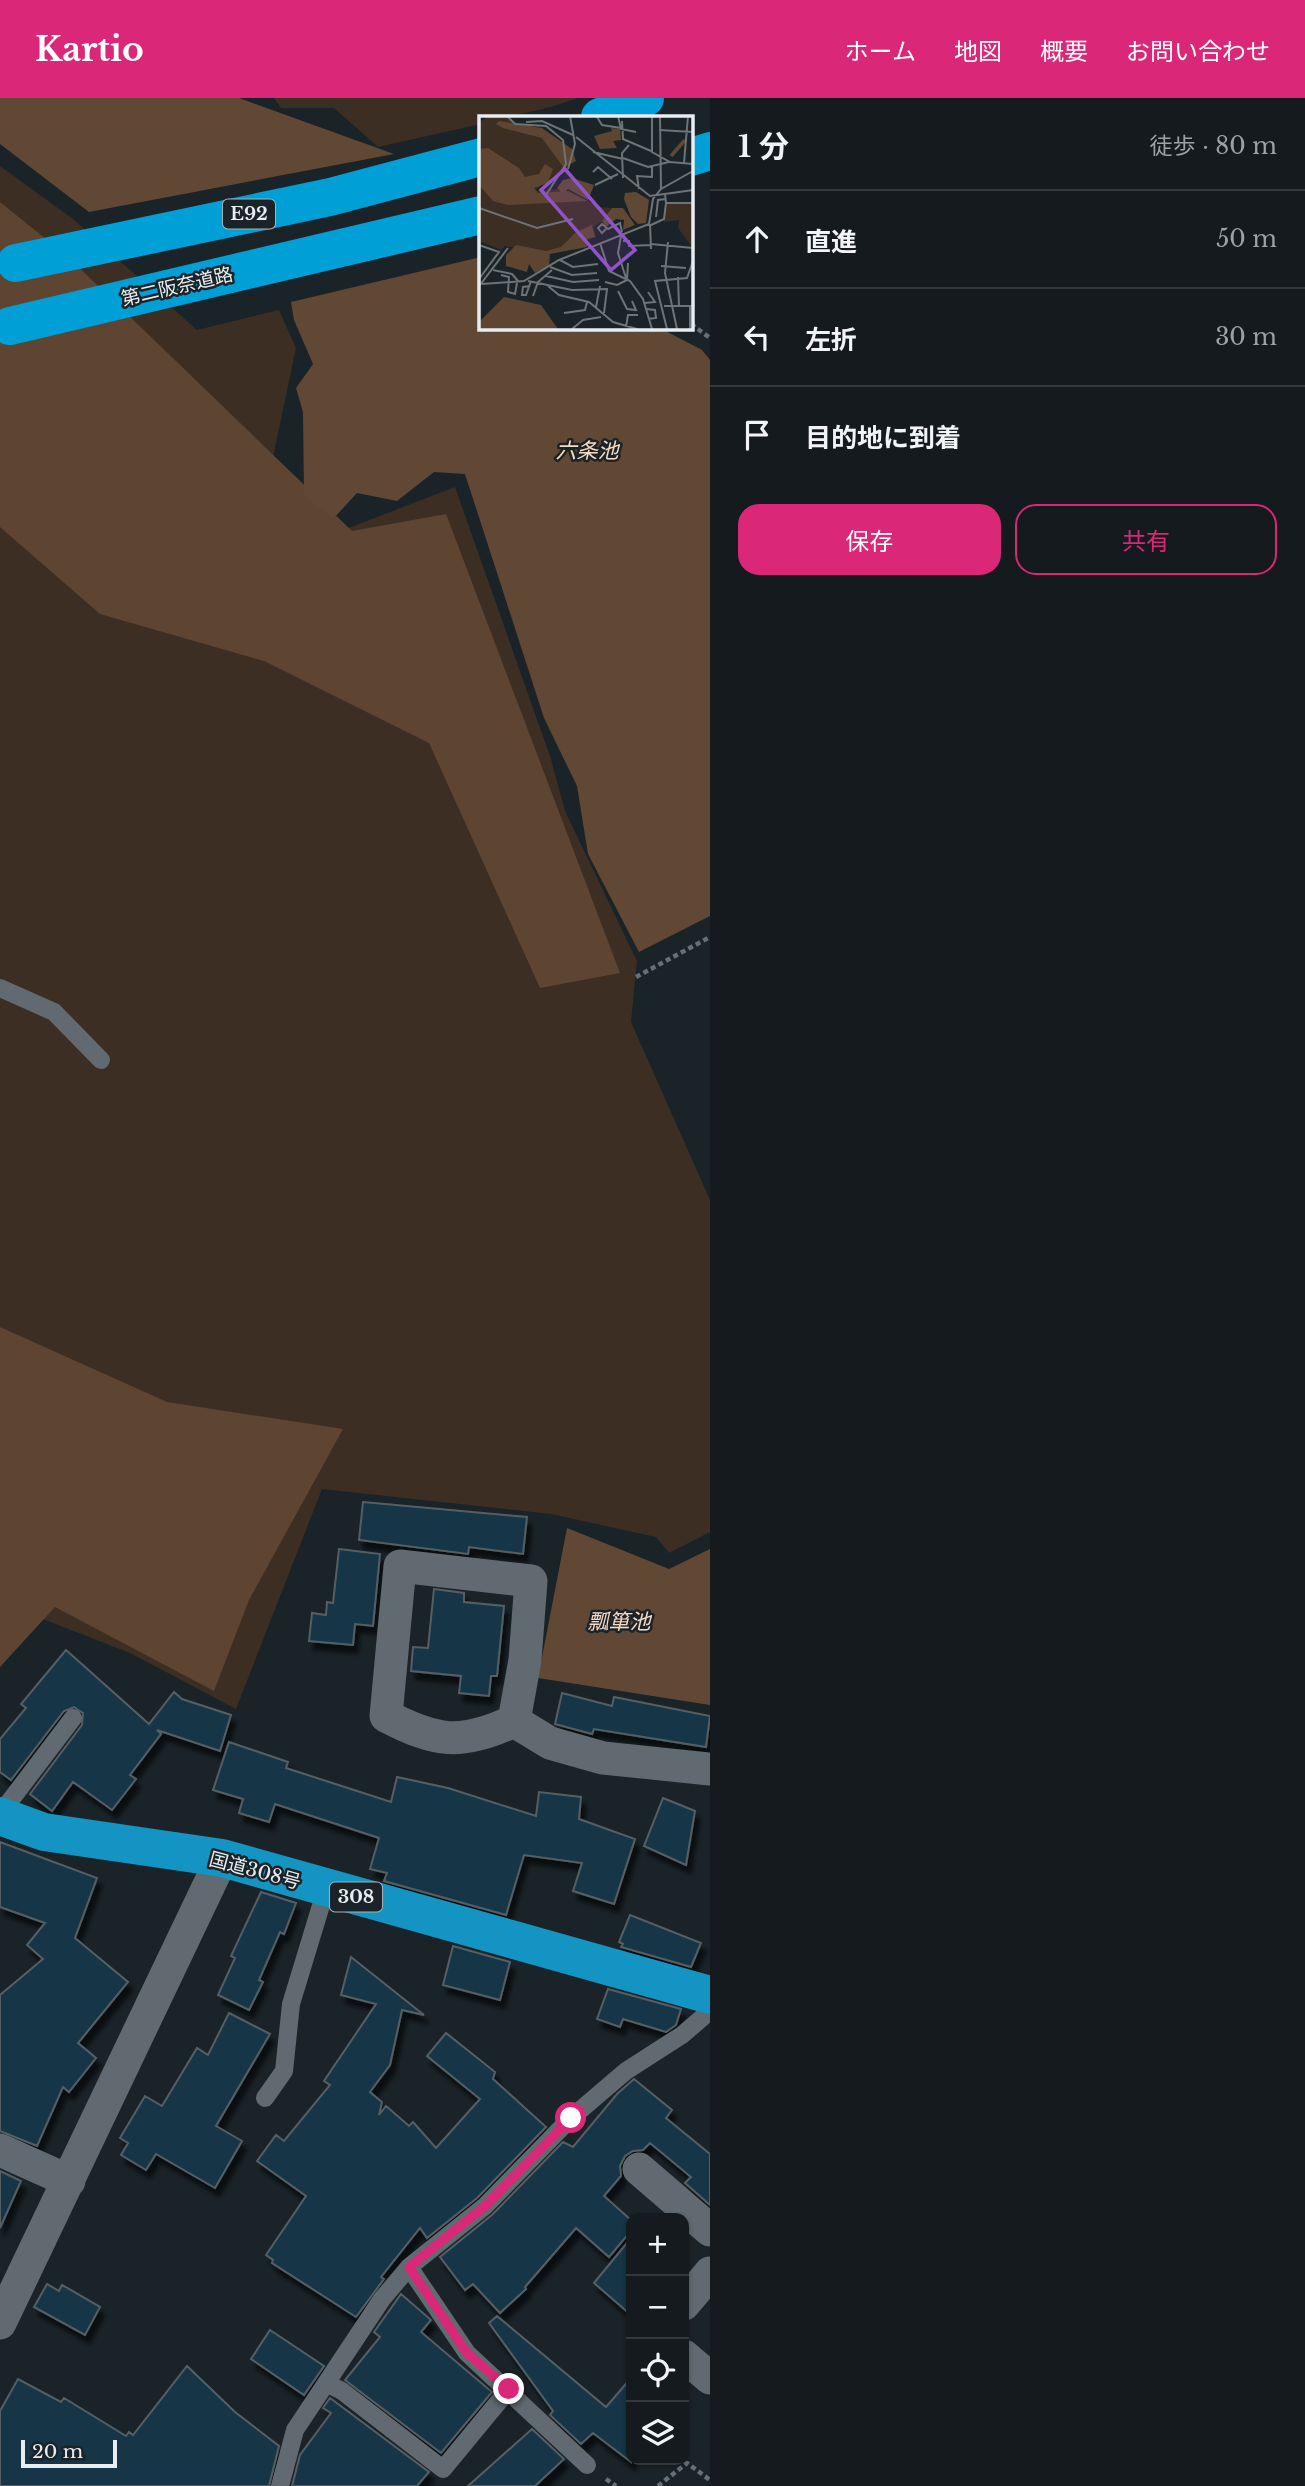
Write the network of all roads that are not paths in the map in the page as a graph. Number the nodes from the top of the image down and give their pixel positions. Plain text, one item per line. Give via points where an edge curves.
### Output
1 (645, 98) edge
2 (602, 116) edge
3 (710, 151) edge
4 (692, 157) edge
5 (479, 158) edge
6 (479, 215) edge
7 (16, 263) dead end
8 (10, 326) dead end
9 (0, 988) edge
10 (101, 1060) dead end
11 (73, 1718) dead end
12 (514, 1721) junction
13 (710, 1769) edge
14 (0, 1815) edge
15 (222, 1858) junction
16 (326, 1889) junction
17 (710, 1995) edge
18 (710, 2011) edge
19 (265, 2098) dead end
20 (0, 2150) edge
21 (639, 2169) dead end
22 (69, 2181) junction
23 (710, 2230) edge
24 (409, 2267) junction
25 (710, 2273) edge
26 (689, 2298) edge
27 (0, 2323) edge
28 (689, 2360) edge
29 (710, 2378) edge
30 (326, 2383) junction
31 (509, 2389) junction
32 (587, 2465) dead end
33 (280, 2486) edge

1 - 2 highway
3 - 4 highway
5 - 7 highway, E92 via 330,197
6 - 8 highway, 第二阪奈道路
9 - 10 lane via 54,1012
11 - 14 lane
12 - 12 street via 525,1660 531,1581 400,1566 386,1716 423,1735 445,1739 488,1734
12 - 13 street via 550,1743 603,1758
14 - 15 highway, 国道308号 / 308 via 44,1832
15 - 16 highway, 国道308号 / 308
15 - 22 street
16 - 17 highway, 国道308号 / 308
16 - 19 lane via 291,2004 284,2071
18 - 24 lane via 617,2078 485,2206
20 - 22 street
21 - 23 street
22 - 27 street
24 - 30 lane via 382,2298
24 - 31 lane via 467,2353
25 - 26 street
28 - 29 street
30 - 31 lane via 342,2390 443,2469
30 - 33 lane via 295,2430
31 - 32 lane

